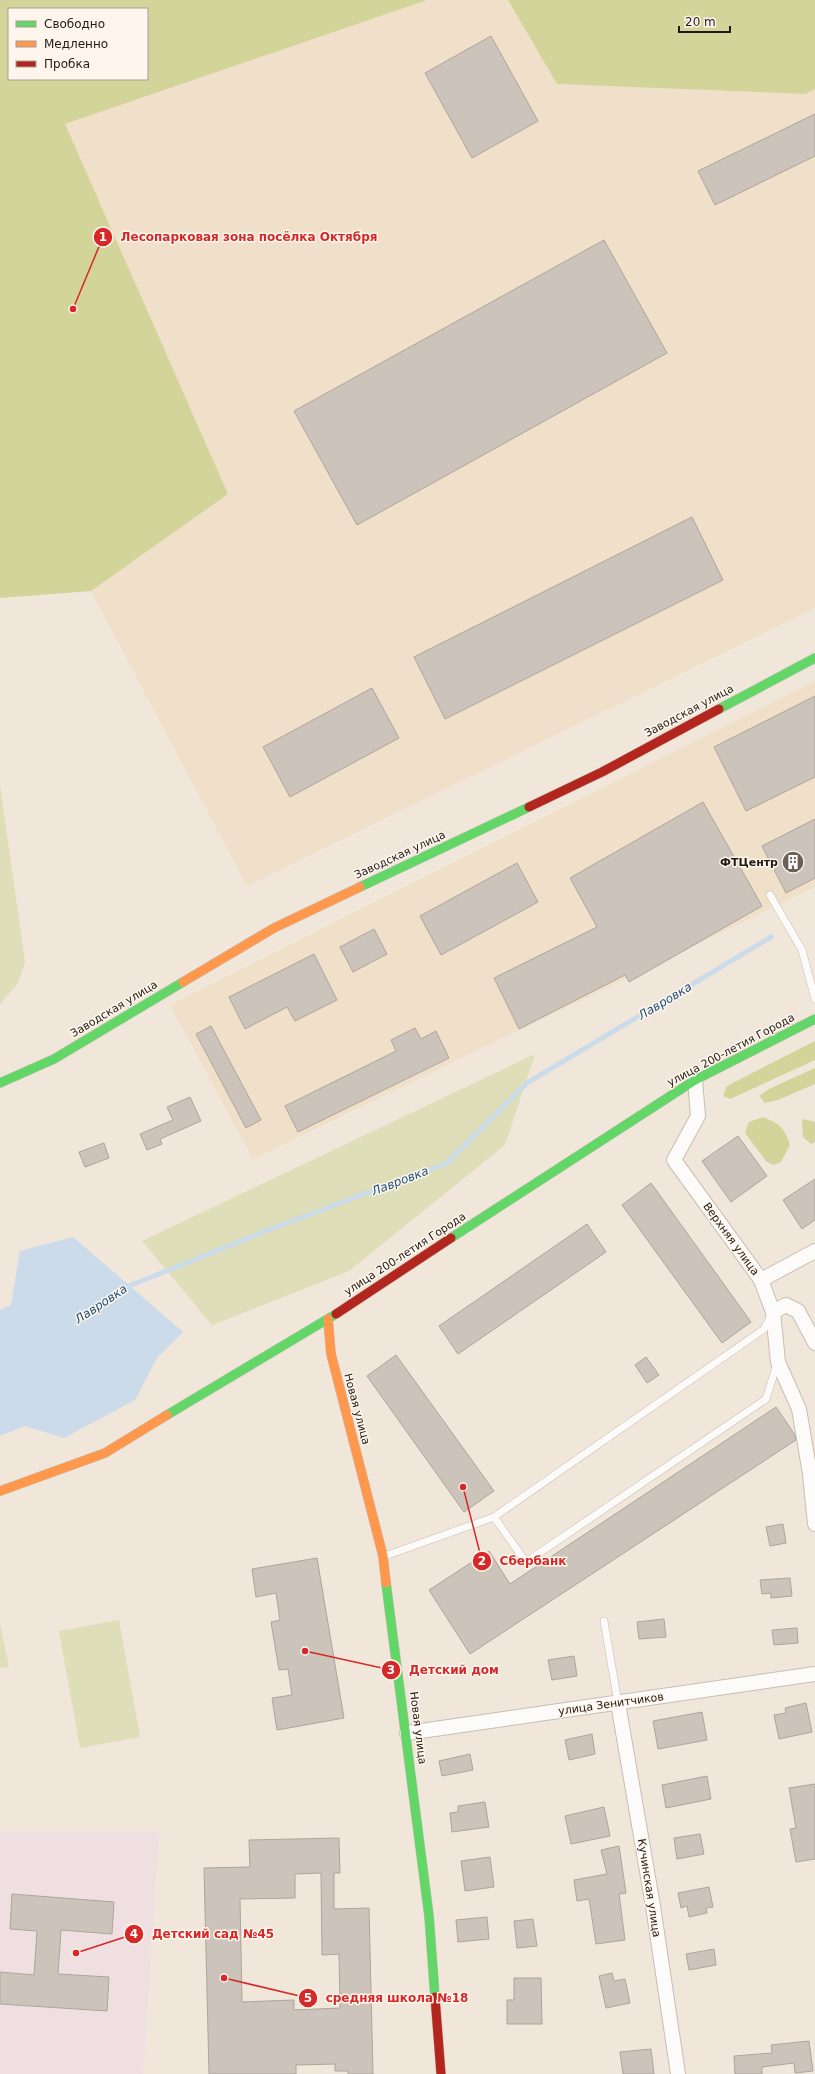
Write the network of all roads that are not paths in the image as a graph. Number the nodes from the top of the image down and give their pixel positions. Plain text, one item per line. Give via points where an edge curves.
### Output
1 (815, 658) edge
2 (770, 894) dead end
3 (815, 999) edge
4 (815, 1020) edge
5 (695, 1080) junction
6 (0, 1083) edge
7 (815, 1251) edge
8 (761, 1280) junction
9 (773, 1312) junction
10 (328, 1319) junction
11 (815, 1343) edge
12 (778, 1362) junction
13 (0, 1491) edge
14 (494, 1518) junction
15 (815, 1524) edge
16 (384, 1556) junction
17 (604, 1621) dead end
18 (815, 1674) edge
19 (618, 1703) junction
20 (407, 1733) junction
21 (441, 2074) edge
22 (678, 2074) edge

1 - 6 street, Заводская улица via 602,772 274,928 54,1059
2 - 3 lane via 802,950
4 - 5 street, улица 200-летия Города
5 - 8 street, Верхняя улица via 698,1116 674,1160
5 - 10 street, улица 200-летия Города
7 - 8 street
8 - 9 street, Верхняя улица
9 - 11 street via 786,1305 798,1310
9 - 12 street, Верхняя улица
9 - 14 lane via 764,1329
10 - 13 street, улица 200-летия Города via 104,1453
10 - 16 street, Новая улица via 331,1354
12 - 14 lane via 766,1399 526,1562
12 - 15 street, Верхняя улица via 799,1409
14 - 16 lane
16 - 20 street, Новая улица
17 - 19 lane
18 - 19 street, улица Зенитчиков
19 - 20 street, улица Зенитчиков
19 - 22 street, Кучинская улица via 653,1906
20 - 21 street, Новая улица via 429,1916

